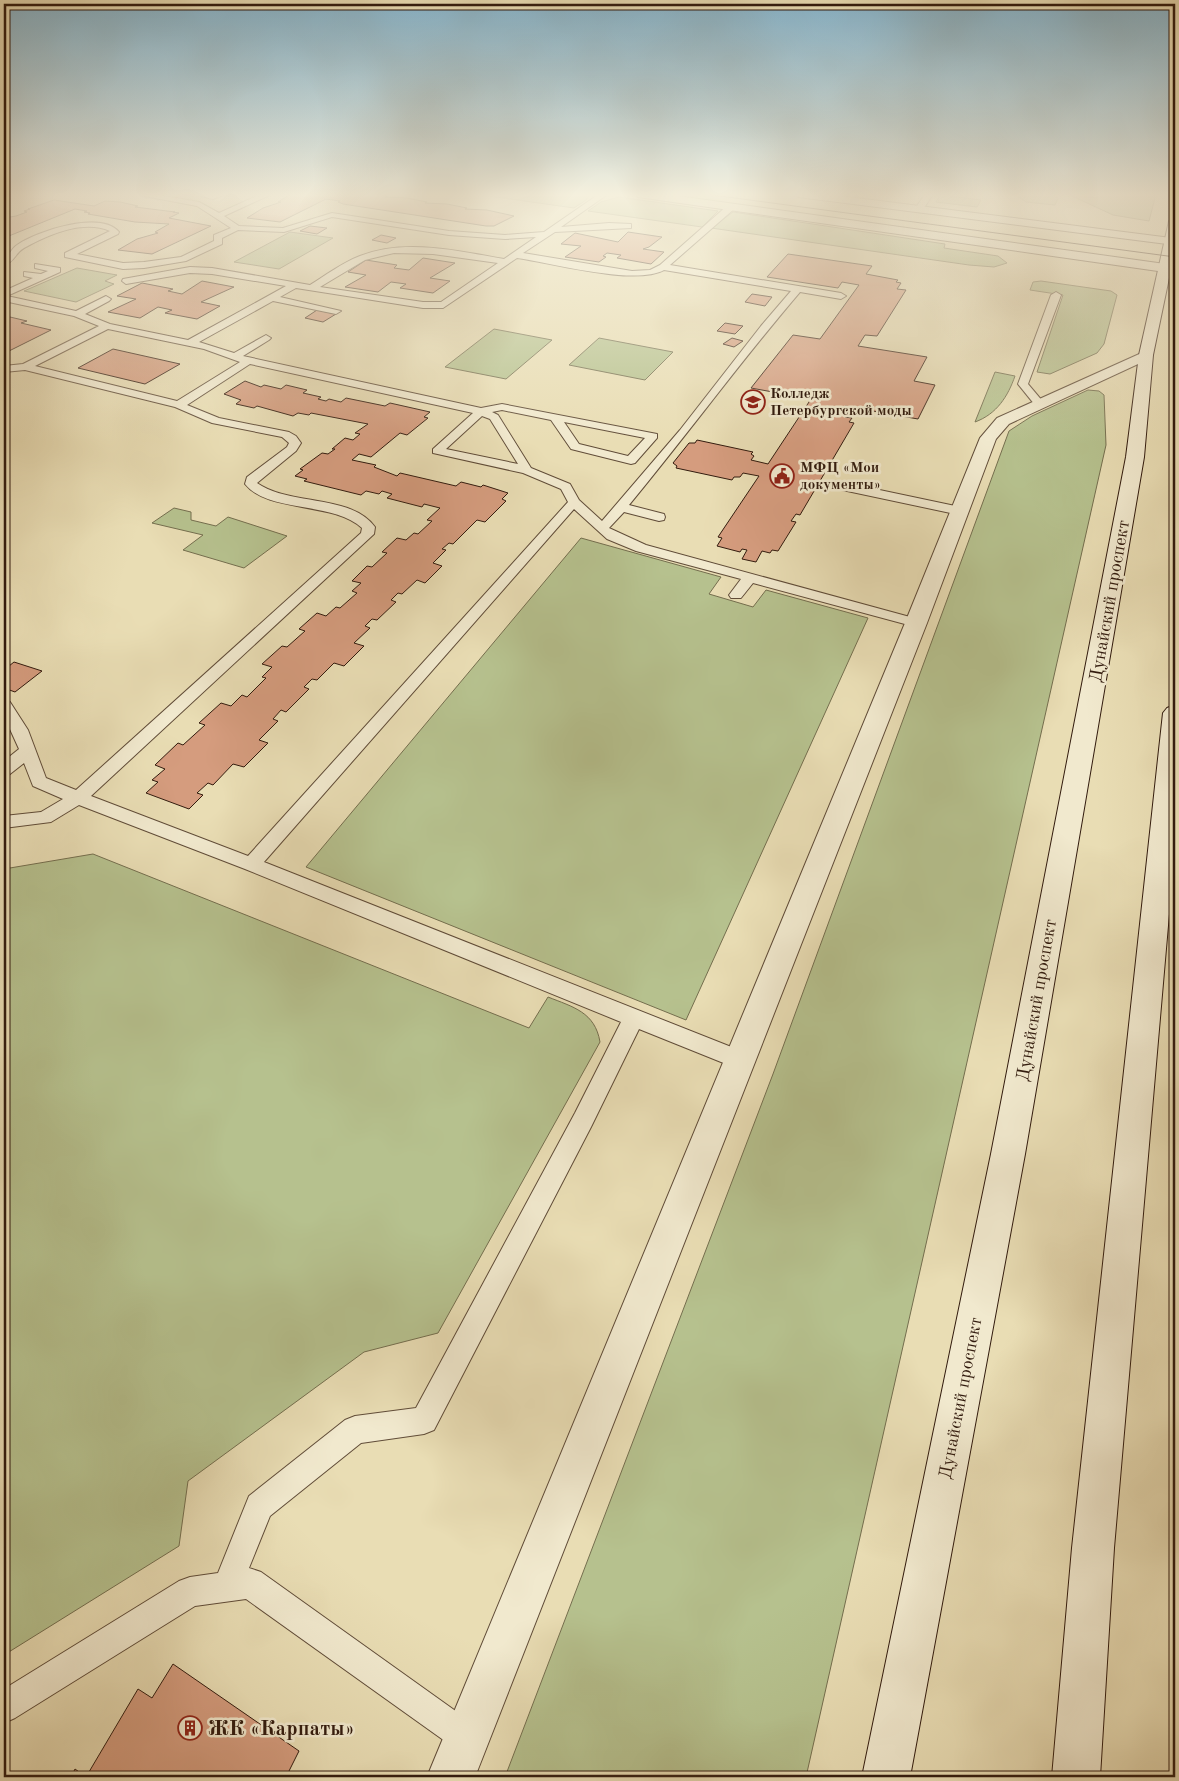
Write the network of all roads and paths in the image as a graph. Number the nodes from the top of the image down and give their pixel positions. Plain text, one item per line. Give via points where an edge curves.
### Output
1 (42, 277) edge
2 (146, 277) edge
3 (250, 277) edge
4 (331, 277) edge
5 (484, 277) edge
6 (722, 277) edge
7 (1167, 277) edge
8 (126, 281) dead end
9 (303, 286) junction
10 (797, 290) junction
11 (4, 294) edge
12 (1056, 295) dead end
13 (841, 296) dead end
14 (4, 298) edge
15 (271, 298) junction
16 (106, 299) dead end
17 (315, 307) junction
18 (336, 311) dead end
19 (77, 314) junction
20 (299, 316) dead end
21 (107, 326) junction
22 (266, 338) dead end
23 (190, 343) junction
24 (61, 349) junction
25 (73, 351) dead end
26 (1146, 355) junction
27 (236, 356) junction
28 (248, 361) junction
29 (25, 367) junction
30 (4, 369) edge
31 (1039, 403) junction
32 (179, 405) junction
33 (481, 411) junction
34 (555, 418) junction
35 (527, 470) junction
36 (837, 486) dead end
37 (574, 502) junction
38 (621, 507) junction
39 (960, 511) junction
40 (659, 517) dead end
41 (602, 529) junction
42 (750, 577) junction
43 (736, 595) dead end
44 (916, 623) junction
45 (4, 706) edge
46 (1175, 713) edge
47 (26, 752) junction
48 (4, 770) edge
49 (78, 798) junction
50 (4, 822) edge
51 (251, 864) junction
52 (634, 1017) junction
53 (741, 1061) junction
54 (228, 1585) junction
55 (4, 1707) edge
56 (468, 1738) junction
57 (451, 1777) edge
58 (886, 1777) edge
59 (1076, 1777) edge

1 - 11 lane
2 - 8 lane
3 - 9 lane
4 - 9 lane
5 - 9 lane via 443,305 423,305
6 - 10 lane
7 - 26 street, Дунайский проспект
9 - 15 lane via 285,290
10 - 13 lane
10 - 38 lane
12 - 31 lane via 1023,384
14 - 19 lane
15 - 17 lane
15 - 23 lane
16 - 19 lane
17 - 18 lane
17 - 20 lane
19 - 21 lane
21 - 23 lane
21 - 24 lane
22 - 27 lane
23 - 27 lane
24 - 25 lane
24 - 29 lane
26 - 31 street
26 - 58 street, Дунайский проспект via 1135,457 1012,1134
27 - 28 lane
28 - 32 lane
28 - 33 lane
29 - 30 lane
29 - 32 lane
31 - 39 street via 994,428
32 - 49 lane via 206,418 292,438 295,443 292,449 250,484 265,492 357,516 369,527 367,534
33 - 34 lane via 502,407
33 - 35 lane via 494,417
33 - 35 lane via 437,451
34 - 34 lane via 585,423 653,436 631,460 575,447
35 - 37 lane via 566,487
36 - 39 lane
37 - 41 lane
37 - 51 lane
38 - 40 lane
38 - 41 lane
39 - 44 street
41 - 42 lane via 641,548
42 - 43 lane
42 - 44 lane
44 - 53 street
45 - 47 lane via 11,711
46 - 59 street via 1092,1548
47 - 48 lane
47 - 49 lane via 39,782
49 - 50 lane via 45,818
49 - 51 lane
51 - 52 lane
52 - 53 lane
52 - 54 lane via 424,1420 355,1430 259,1506
53 - 56 street
54 - 55 lane via 190,1592
54 - 56 lane via 250,1583
56 - 57 street

